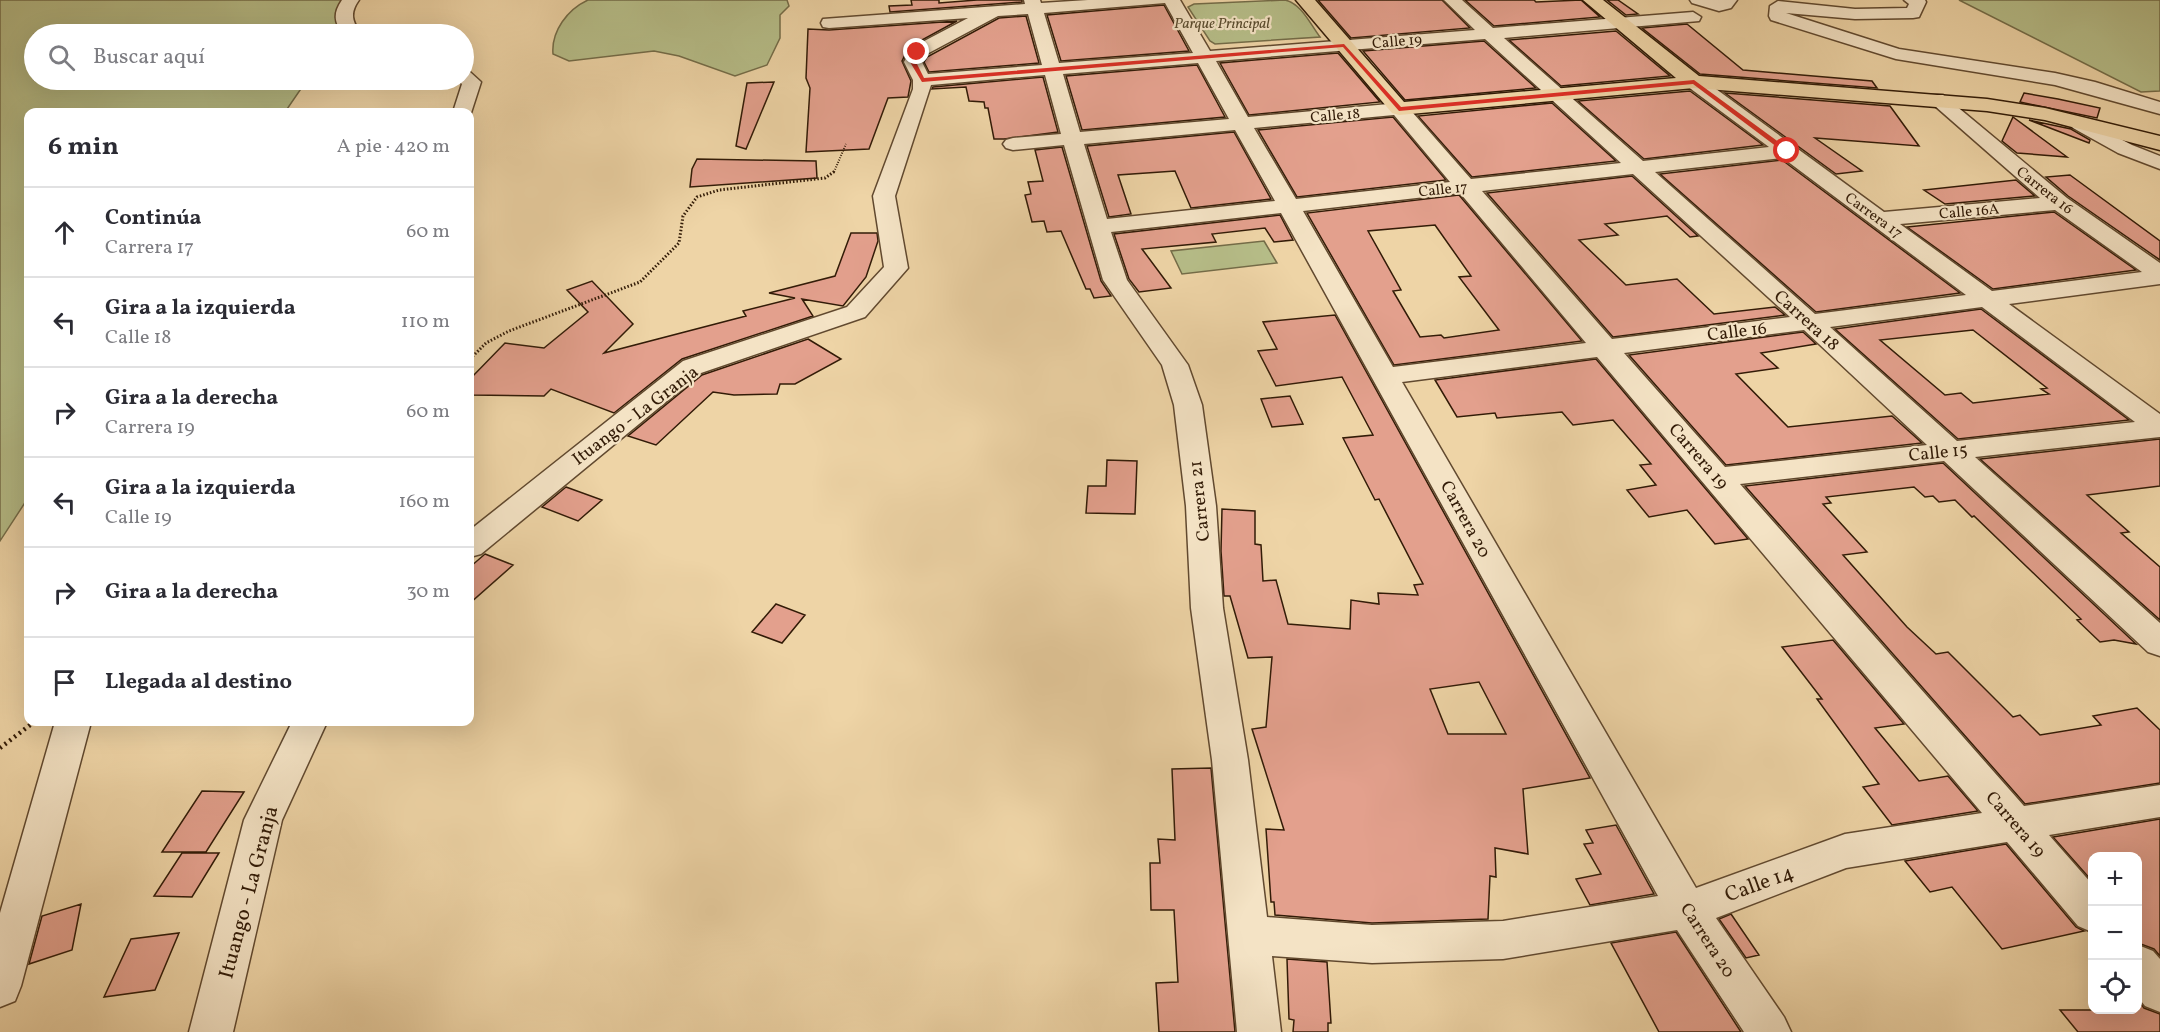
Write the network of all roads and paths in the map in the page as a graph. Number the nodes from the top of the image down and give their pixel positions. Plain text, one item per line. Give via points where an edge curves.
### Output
1 (351, 0) edge
2 (1159, 0) edge
3 (1172, 0) edge
4 (1305, 0) edge
5 (1452, 0) edge
6 (1592, 0) edge
7 (1672, 0) edge
8 (1698, 0) edge
9 (1729, 0) edge
10 (1912, 0) edge
11 (1033, 4) edge
12 (993, 12) junction
13 (829, 23) dead end
14 (1622, 23) junction
15 (346, 24) edge
16 (1487, 34) junction
17 (1344, 45) junction
18 (1205, 57) junction
19 (1052, 69) junction
20 (922, 80) junction
21 (1694, 82) junction
22 (470, 90) edge
23 (1556, 95) junction
24 (1936, 99) junction
25 (464, 108) edge
26 (2160, 108) edge
27 (1399, 109) junction
28 (1242, 123) junction
29 (2080, 124) junction
30 (1072, 139) junction
31 (2160, 142) edge
32 (846, 144) dead end
33 (1013, 144) dead end
34 (1787, 151) junction
35 (2160, 163) edge
36 (1637, 168) junction
37 (1466, 187) junction
38 (2059, 203) junction
39 (1289, 206) junction
40 (1879, 219) junction
41 (1098, 227) junction
42 (2160, 276) edge
43 (1988, 299) junction
44 (1810, 322) junction
45 (1605, 348) junction
46 (474, 355) edge
47 (1385, 376) junction
48 (2160, 427) edge
49 (1951, 451) junction
50 (1717, 477) junction
51 (474, 543) edge
52 (2160, 643) edge
53 (29, 726) edge
54 (72, 726) edge
55 (307, 726) edge
56 (0, 748) edge
57 (2160, 801) edge
58 (2016, 824) junction
59 (2088, 908) edge
60 (1687, 910) junction
61 (1247, 935) junction
62 (2142, 969) edge
63 (0, 986) edge
64 (2160, 991) edge
65 (210, 1032) edge
66 (1259, 1032) edge
67 (1769, 1032) edge

1 - 15 street via 343,14
2 - 11 street
3 - 18 street, Carrera 20
4 - 17 main road, Carrera 19
5 - 16 street, Carrera 18
6 - 14 main road, Carrera 17
7 - 14 street, Calle 19 via 1693,17
8 - 9 street via 1719,6
10 - 26 street via 1918,2 1913,13 1855,14 1778,6 1777,16 1896,54 2055,79
11 - 12 street
11 - 19 street, Carrera 21
12 - 13 street
12 - 20 street via 917,52 913,62
14 - 16 street, Calle 19
14 - 21 main road, Carrera 17
16 - 17 street, Calle 19
16 - 23 street, Carrera 18
17 - 18 street, Calle 19
17 - 27 main road, Carrera 19
18 - 19 street, Calle 19
18 - 28 street, Carrera 20
19 - 20 street, Calle 19
19 - 30 street, Carrera 21
20 - 51 street, Ituango - La Granja via 884,196 896,268 856,312 692,367
21 - 23 main road, Calle 18
21 - 24 main road, Calle 18
21 - 34 street, Carrera 17
22 - 25 street
23 - 27 main road, Calle 18
23 - 36 street, Carrera 18
24 - 29 main road, Calle 18 via 2015,109
24 - 38 street, Carrera 16
27 - 28 street, Calle 18
27 - 37 street, Carrera 19
28 - 30 street, Calle 18
28 - 39 street, Carrera 20
29 - 31 main road, Calle 18
29 - 35 street
30 - 33 street, Calle 18
30 - 41 street, Carrera 21
32 - 46 path via 838,167 825,178 719,190 697,197 683,216 679,243 640,282 509,331 486,343
34 - 36 street, Calle 17
34 - 40 street, Carrera 17
36 - 37 street, Calle 17
36 - 44 street, Carrera 18
37 - 39 street, Calle 17
37 - 45 street, Carrera 19
38 - 40 street, Calle 16A
38 - 42 street, Carrera 16
39 - 41 street, Calle 17
39 - 47 street, Carrera 20
40 - 43 street, Carrera 17
41 - 61 street, Carrera 21 via 1115,280 1175,365 1188,405 1201,506 1207,608 1230,760
42 - 43 street, Calle 16
43 - 44 street, Calle 16
43 - 48 street, Carrera 17
44 - 45 street, Calle 16
44 - 49 street, Carrera 18
45 - 47 street, Calle 16
45 - 50 street, Carrera 19
47 - 60 street, Carrera 20
48 - 49 street, Calle 15
49 - 50 street, Calle 15
49 - 52 street, Carrera 18
50 - 58 street, Carrera 19
53 - 56 path
54 - 63 street
55 - 65 street, Ituango - La Granja via 263,820
57 - 58 street, Calle 14
58 - 59 street, Carrera 19
58 - 60 street, Calle 14 via 1845,851
60 - 61 street, Calle 14 via 1503,940 1372,944
60 - 67 street, Carrera 20
61 - 66 street, Carrera 21
62 - 64 street

